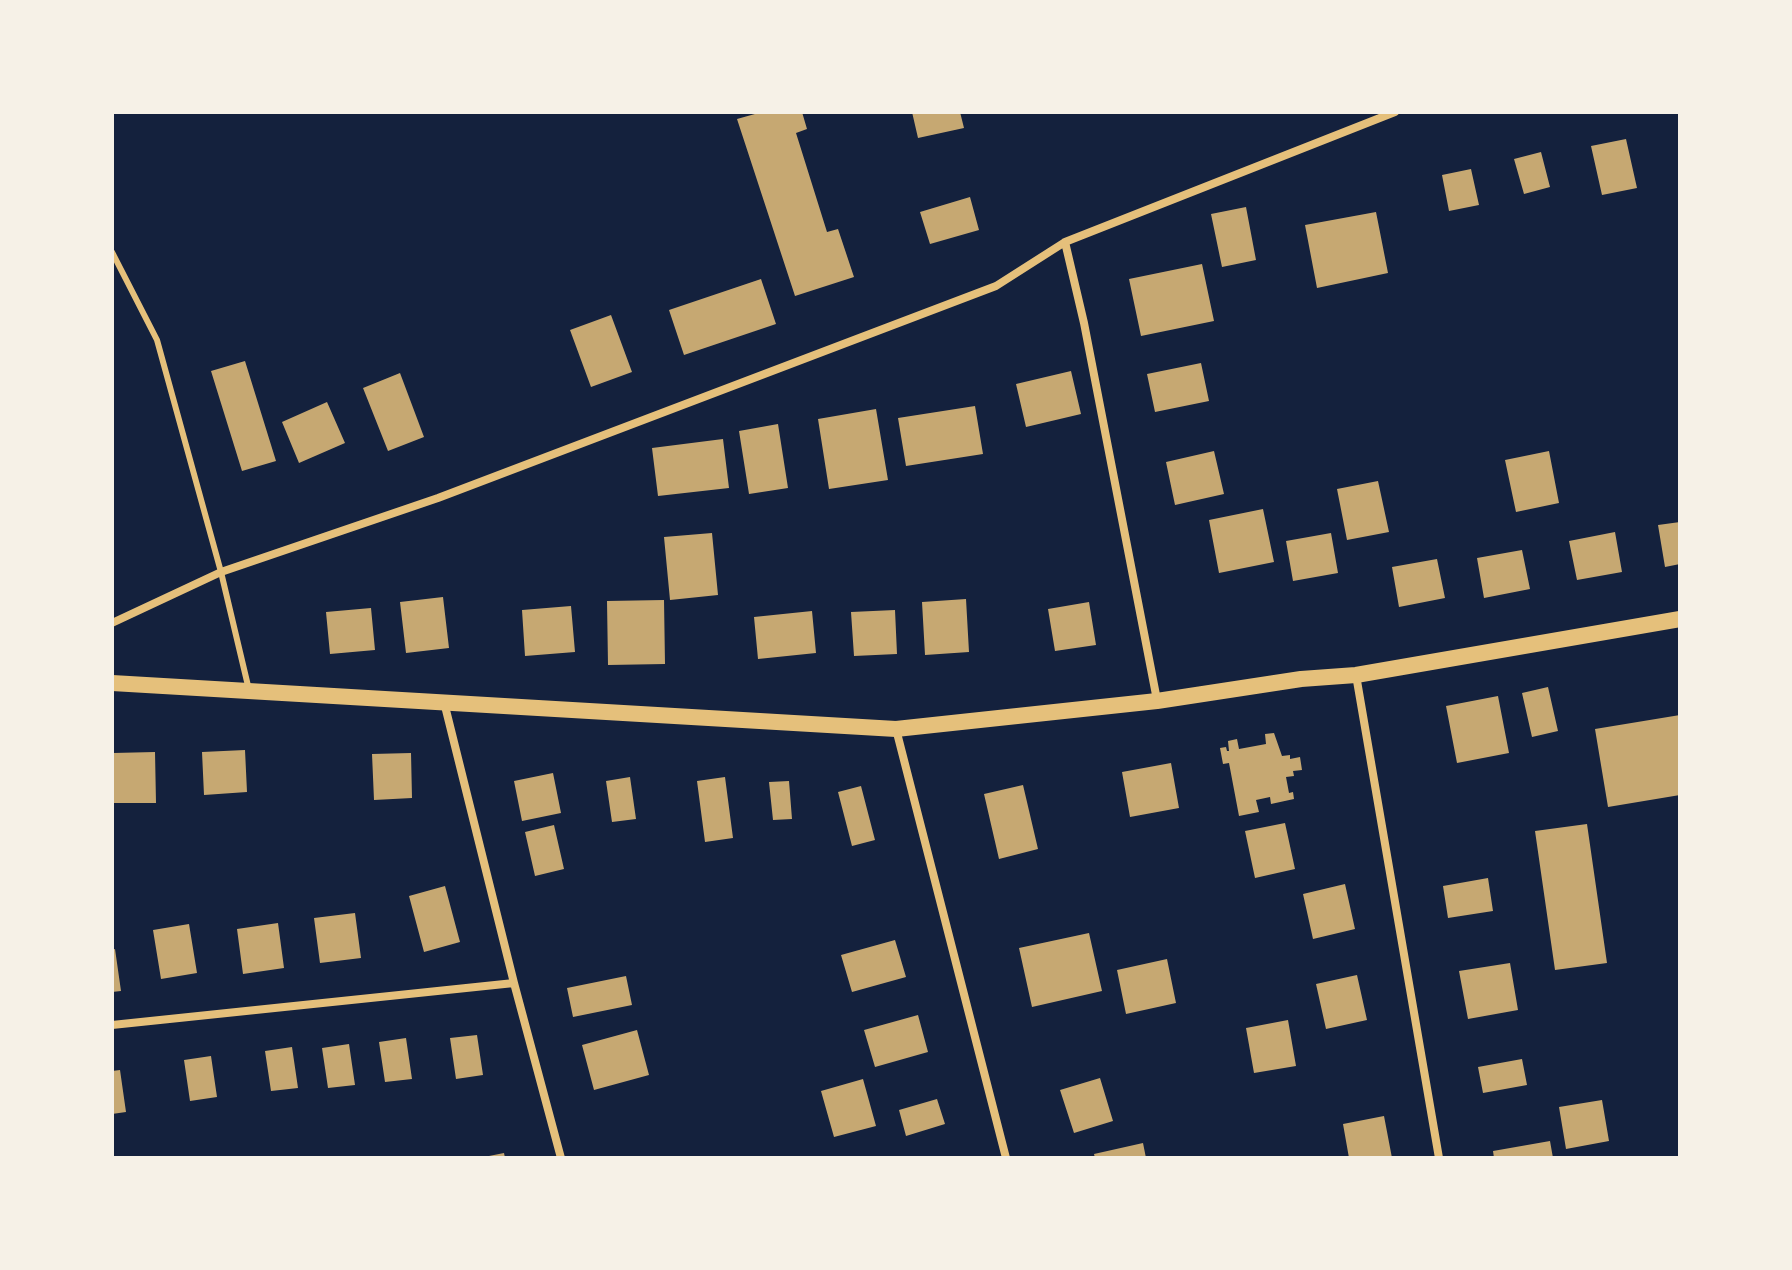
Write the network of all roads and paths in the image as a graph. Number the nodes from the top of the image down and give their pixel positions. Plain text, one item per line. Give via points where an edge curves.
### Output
1 (1395, 112) edge
2 (1065, 242) junction
3 (112, 252) edge
4 (221, 572) junction
5 (1680, 619) edge
6 (112, 623) edge
7 (1356, 675) junction
8 (112, 683) edge
9 (249, 691) junction
10 (444, 701) junction
11 (1157, 701) junction
12 (896, 729) junction
13 (514, 983) junction
14 (112, 1025) edge
15 (561, 1158) edge
16 (1006, 1158) edge
17 (1439, 1158) edge

1 - 2 street
2 - 4 street via 996,286 438,498
2 - 11 street
3 - 4 lane via 157,340
4 - 6 street
4 - 9 lane
5 - 7 main road
7 - 11 main road
7 - 17 street
8 - 9 main road
9 - 10 main road
10 - 12 main road
10 - 13 street
11 - 12 main road
12 - 16 street
13 - 14 street
13 - 15 street

